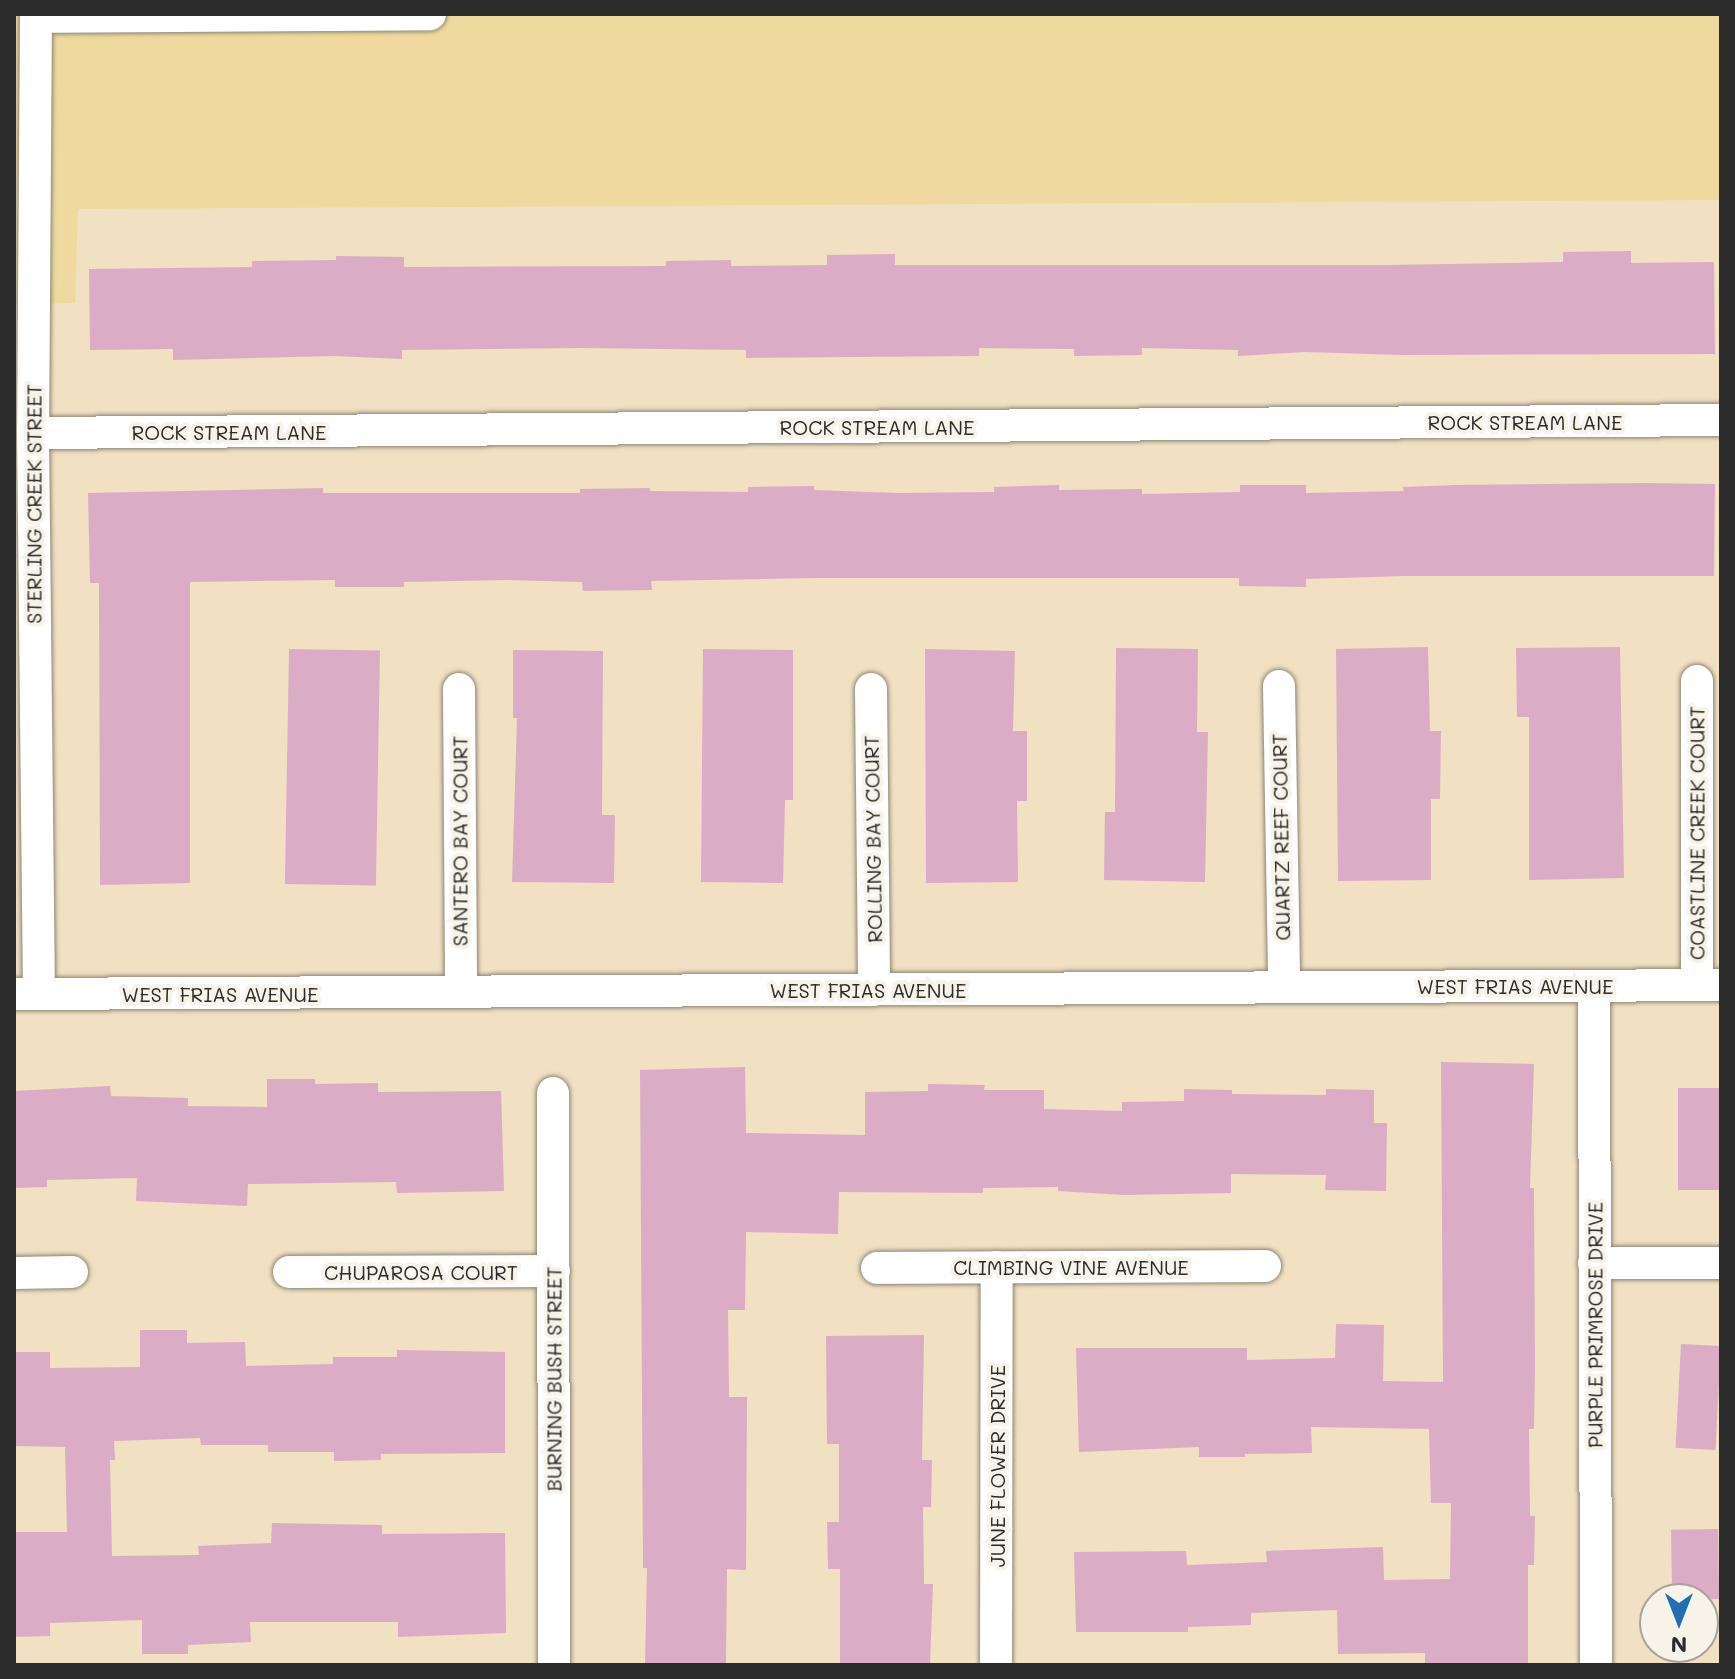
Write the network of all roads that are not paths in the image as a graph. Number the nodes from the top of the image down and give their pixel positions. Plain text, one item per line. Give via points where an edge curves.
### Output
1 (430, 14) edge
2 (36, 16) edge
3 (1721, 420) edge
4 (33, 433) junction
5 (1697, 681) dead end
6 (1279, 686) dead end
7 (459, 689) dead end
8 (871, 689) dead end
9 (1709, 985) edge
10 (1594, 986) junction
11 (1284, 987) junction
12 (874, 990) junction
13 (461, 992) junction
14 (26, 994) edge
15 (553, 1093) dead end
16 (1594, 1263) junction
17 (1721, 1263) edge
18 (1265, 1266) dead end
19 (997, 1267) junction
20 (877, 1268) dead end
21 (554, 1271) junction
22 (72, 1272) dead end
23 (289, 1272) dead end
24 (14, 1273) edge
25 (554, 1665) edge
26 (996, 1665) edge
27 (1596, 1665) edge

1 - 2 street
2 - 4 street, STERLING CREEK STREET
3 - 4 street, ROCK STREAM LANE
4 - 14 street, STERLING CREEK STREET
5 - 9 street, COASTLINE CREEK COURT
6 - 11 street, QUARTZ REEF COURT
7 - 13 street, SANTERO BAY COURT
8 - 12 street, ROLLING BAY COURT
9 - 10 street, WEST FRIAS AVENUE
10 - 11 street, WEST FRIAS AVENUE
10 - 16 street, PURPLE PRIMROSE DRIVE
11 - 12 street, WEST FRIAS AVENUE
12 - 13 street, WEST FRIAS AVENUE
13 - 14 street, WEST FRIAS AVENUE
15 - 21 street, BURNING BUSH STREET
16 - 17 street
16 - 27 street, PURPLE PRIMROSE DRIVE
18 - 19 street, CLIMBING VINE AVENUE
19 - 20 street, CLIMBING VINE AVENUE
19 - 26 street, JUNE FLOWER DRIVE
21 - 23 street, CHUPAROSA COURT
21 - 25 street, BURNING BUSH STREET
22 - 24 street

